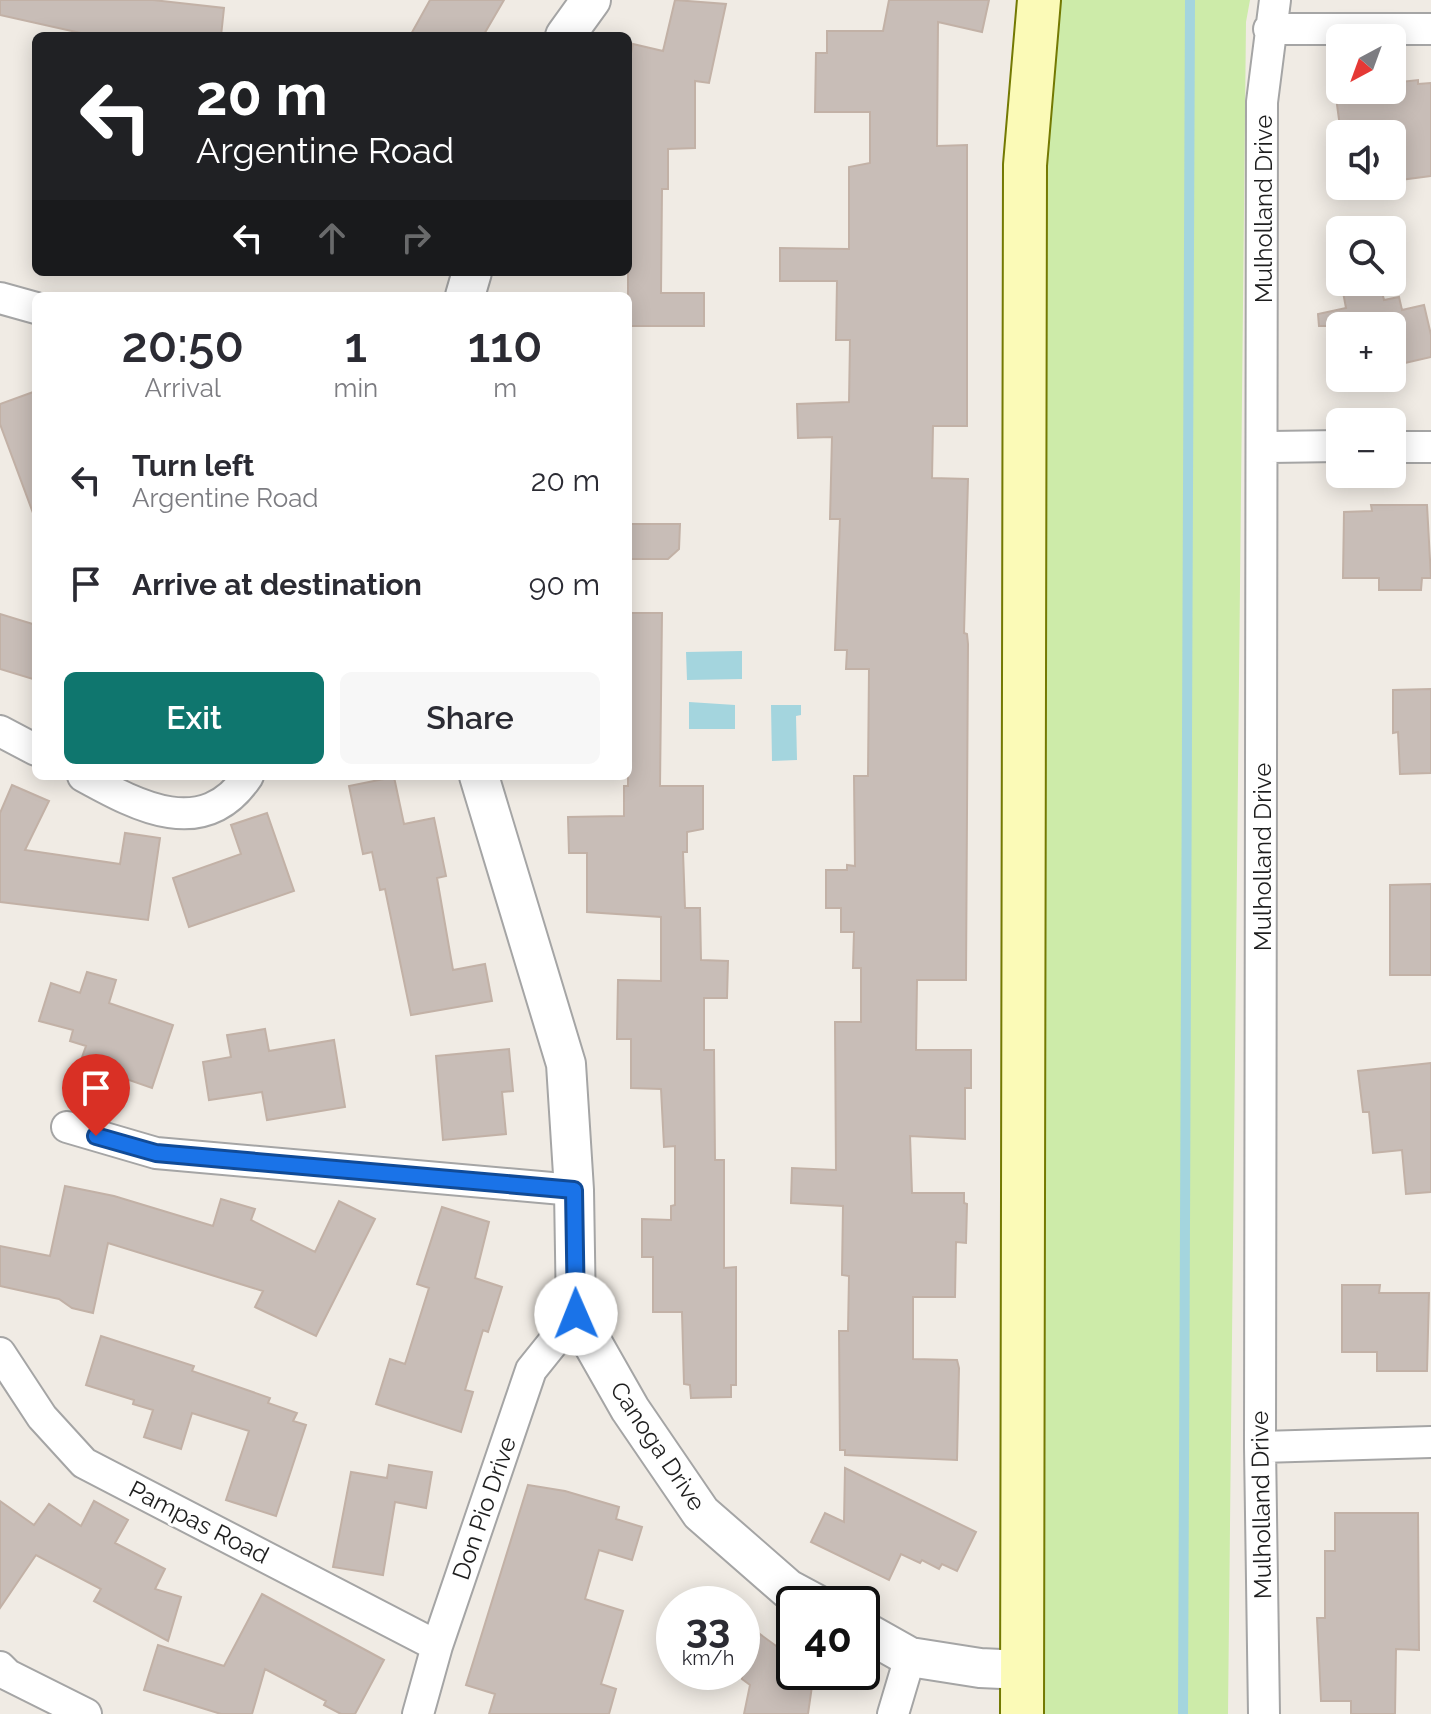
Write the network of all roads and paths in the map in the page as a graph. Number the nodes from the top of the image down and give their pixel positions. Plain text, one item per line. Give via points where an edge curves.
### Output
1 (1039, 0) edge
2 (1272, 14) edge
3 (1431, 29) edge
4 (0, 298) edge
5 (32, 307) edge
6 (1326, 446) edge
7 (1264, 447) junction
8 (1406, 447) edge
9 (1431, 447) edge
10 (0, 731) edge
11 (32, 748) edge
12 (90, 780) edge
13 (243, 780) edge
14 (480, 780) edge
15 (67, 1127) dead end
16 (574, 1190) junction
17 (576, 1314) junction
18 (0, 1353) edge
19 (1431, 1442) edge
20 (1260, 1447) junction
21 (785, 1586) edge
22 (880, 1640) edge
23 (437, 1646) junction
24 (910, 1657) junction
25 (0, 1667) edge
26 (1022, 1670) junction
27 (86, 1714) edge
28 (418, 1714) edge
29 (893, 1714) edge
30 (1022, 1714) edge
31 (1264, 1714) edge

1 - 26 main road via 1025,165
2 - 3 street
2 - 7 street, Mulholland Drive via 1262,102
4 - 5 street
6 - 7 street
7 - 20 street, Mulholland Drive
8 - 9 street
10 - 11 street
12 - 13 street via 140,807 178,815 214,806
14 - 16 street, Canoga Drive via 566,1064
15 - 16 street via 156,1153
16 - 17 street, Canoga Drive
17 - 21 street, Canoga Drive via 630,1409 701,1513
17 - 23 street, Don Pio Drive via 531,1370
18 - 23 street, Pampas Road via 42,1417 84,1463
19 - 20 street
20 - 31 street, Mulholland Drive
22 - 24 street
23 - 28 street, Don Pio Drive
24 - 26 street
24 - 29 street
25 - 27 street
26 - 30 main road

